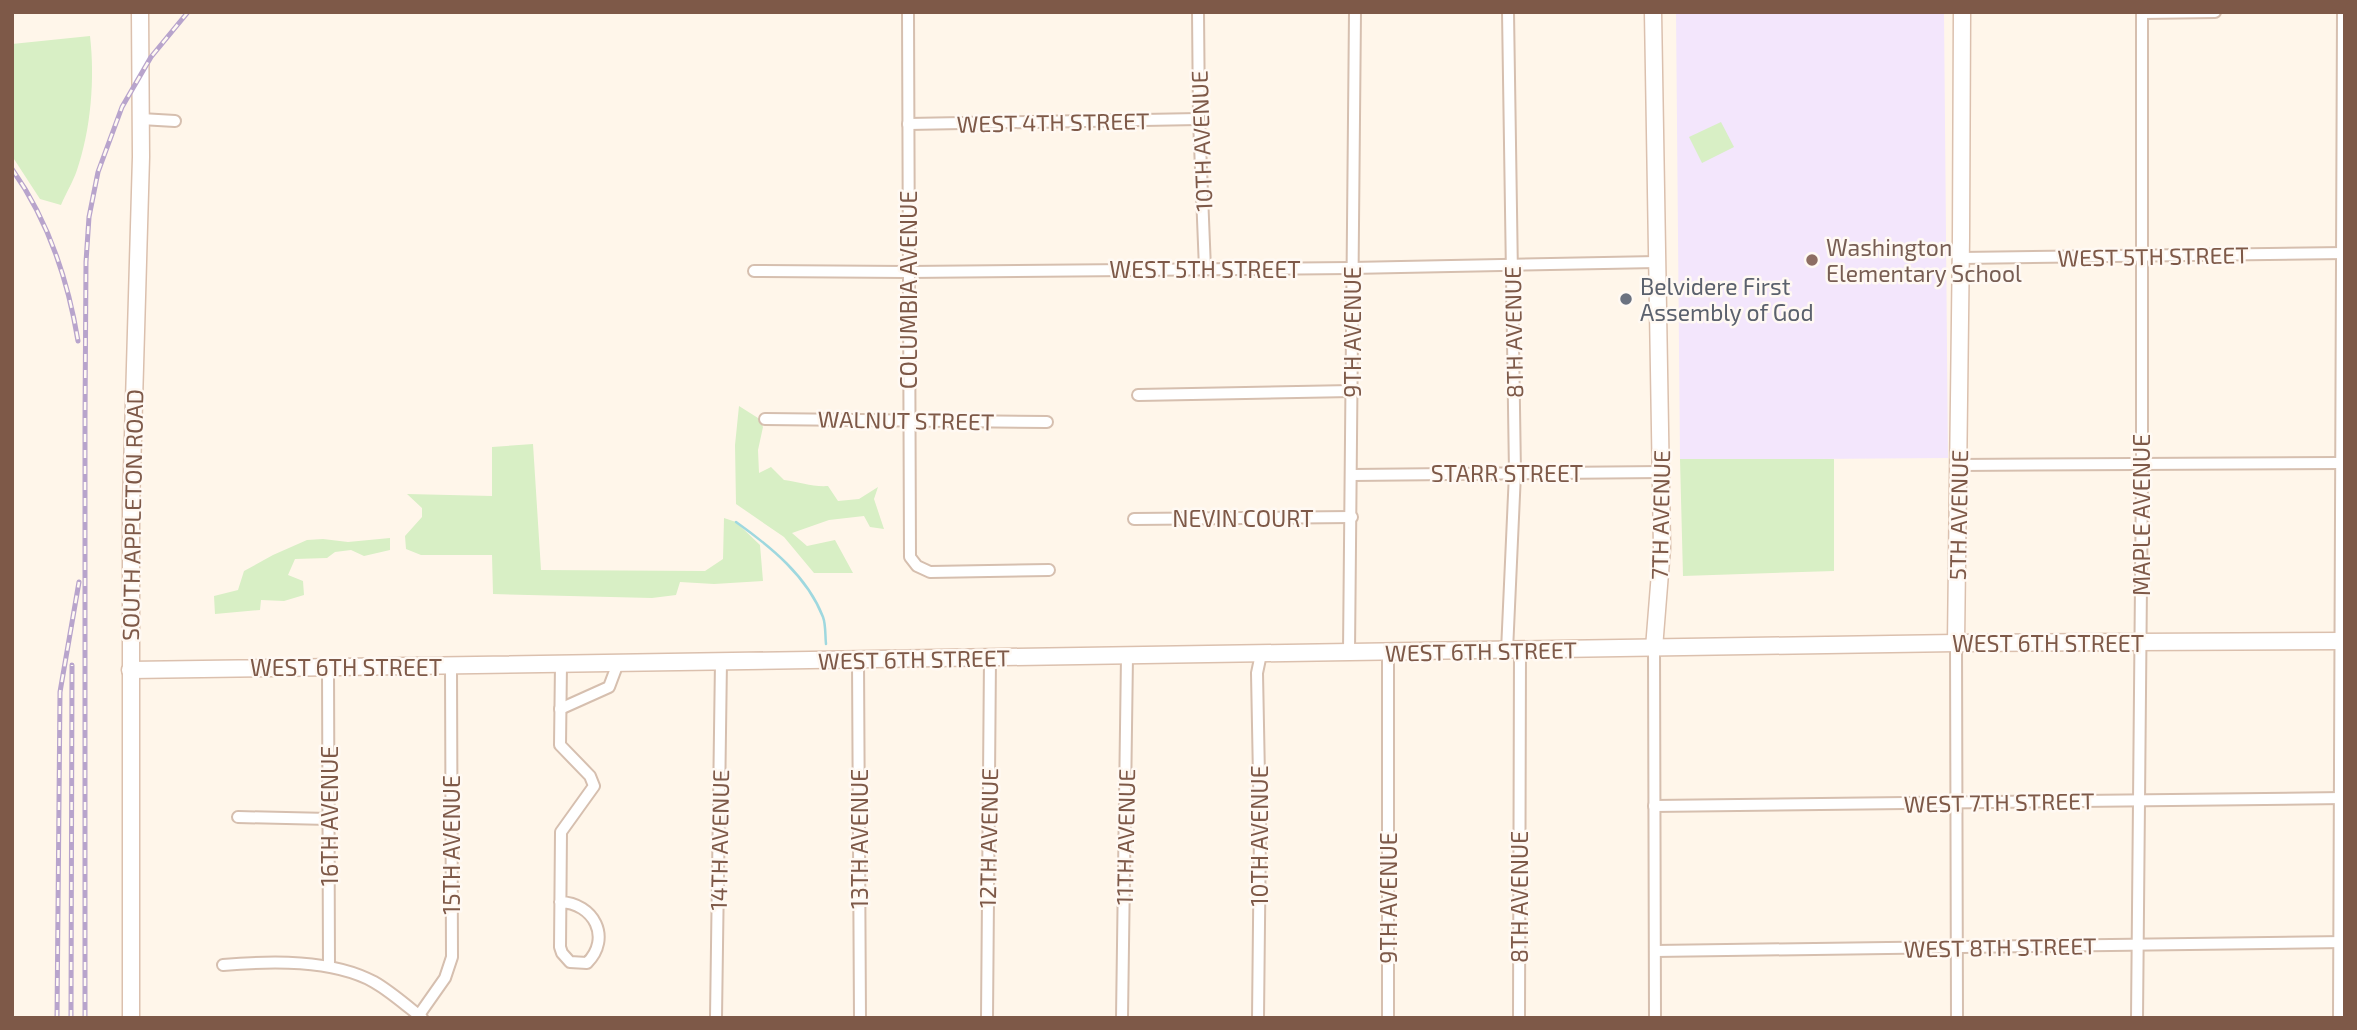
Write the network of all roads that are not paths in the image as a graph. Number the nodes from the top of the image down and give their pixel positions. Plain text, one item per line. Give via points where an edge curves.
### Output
1 (140, 12) edge
2 (908, 12) edge
3 (1198, 12) edge
4 (1355, 12) edge
5 (1508, 12) edge
6 (1654, 12) edge
7 (1962, 12) edge
8 (2215, 12) edge
9 (2343, 12) edge
10 (2142, 13) edge
11 (141, 119) junction
12 (1199, 120) junction
13 (175, 121) dead end
14 (908, 124) junction
15 (2343, 253) edge
16 (2142, 257) junction
17 (1961, 258) junction
18 (1657, 262) junction
19 (1512, 266) junction
20 (1351, 268) junction
21 (1205, 269) junction
22 (754, 271) dead end
23 (907, 272) junction
24 (1352, 391) junction
25 (1138, 395) dead end
26 (765, 419) dead end
27 (908, 421) junction
28 (1047, 422) dead end
29 (2341, 463) junction
30 (1958, 466) junction
31 (2142, 466) junction
32 (1662, 472) junction
33 (1515, 473) junction
34 (1352, 475) junction
35 (1352, 517) junction
36 (1134, 519) dead end
37 (1049, 570) dead end
38 (2343, 641) edge
39 (1956, 643) junction
40 (2140, 643) junction
41 (1654, 648) junction
42 (1514, 651) junction
43 (1349, 652) junction
44 (1388, 652) junction
45 (1261, 654) junction
46 (1127, 656) junction
47 (990, 659) junction
48 (721, 661) junction
49 (858, 661) junction
50 (618, 663) junction
51 (561, 664) junction
52 (328, 667) junction
53 (451, 667) junction
54 (130, 670) junction
55 (561, 709) junction
56 (2342, 798) edge
57 (2139, 800) junction
58 (1957, 802) junction
59 (1654, 806) junction
60 (238, 817) dead end
61 (329, 819) junction
62 (560, 902) junction
63 (2342, 942) edge
64 (2138, 945) junction
65 (1957, 948) junction
66 (1655, 951) junction
67 (223, 965) dead end
68 (329, 966) junction
69 (421, 1016) edge
70 (131, 1018) edge
71 (716, 1018) edge
72 (860, 1018) edge
73 (987, 1018) edge
74 (1122, 1018) edge
75 (1258, 1018) edge
76 (1388, 1018) edge
77 (1519, 1018) edge
78 (1655, 1018) edge
79 (1957, 1018) edge
80 (2137, 1018) edge
81 (2339, 1018) edge

1 - 11 street, SOUTH APPLETON ROAD
2 - 14 street, COLUMBIA AVENUE
3 - 12 street, 10TH AVENUE
4 - 20 street, 9TH AVENUE
5 - 19 street, 8TH AVENUE
6 - 18 street, 7TH AVENUE
7 - 17 street, 5TH AVENUE
8 - 10 street
9 - 15 street
10 - 16 street, MAPLE AVENUE
11 - 13 street
11 - 54 street, SOUTH APPLETON ROAD
12 - 14 street, WEST 4TH STREET
12 - 21 street, 10TH AVENUE
14 - 23 street, COLUMBIA AVENUE
15 - 16 street, WEST 5TH STREET
15 - 29 street
16 - 17 street, WEST 5TH STREET
16 - 31 street, MAPLE AVENUE
17 - 30 street, 5TH AVENUE
18 - 19 street, WEST 5TH STREET
18 - 32 street, 7TH AVENUE
19 - 20 street, WEST 5TH STREET
19 - 33 street, 8TH AVENUE
20 - 21 street, WEST 5TH STREET
20 - 24 street, 9TH AVENUE
21 - 23 street, WEST 5TH STREET
22 - 23 street, WEST 5TH STREET
23 - 27 street, COLUMBIA AVENUE
24 - 25 street
24 - 34 street, 9TH AVENUE
26 - 27 street, WALNUT STREET
27 - 28 street, WALNUT STREET
27 - 37 street, COLUMBIA AVENUE via 910,557 916,566 929,572
29 - 31 street
29 - 38 street
30 - 31 street
30 - 39 street, 5TH AVENUE
31 - 40 street, MAPLE AVENUE
32 - 33 street, STARR STREET
32 - 41 street, 7TH AVENUE
33 - 34 street, STARR STREET
33 - 42 street, 8TH AVENUE
34 - 35 street, 9TH AVENUE
35 - 36 street, NEVIN COURT
35 - 43 street, 9TH AVENUE
38 - 40 street, WEST 6TH STREET
38 - 56 street
39 - 40 street, WEST 6TH STREET
39 - 41 street, WEST 6TH STREET
39 - 58 street, 5TH AVENUE
40 - 57 street, MAPLE AVENUE
41 - 42 street, WEST 6TH STREET
41 - 59 street, 7TH AVENUE
42 - 44 street, WEST 6TH STREET
42 - 77 street, 8TH AVENUE
43 - 44 street, WEST 6TH STREET
43 - 45 street, WEST 6TH STREET
44 - 76 street, 9TH AVENUE
45 - 46 street, WEST 6TH STREET
45 - 75 street, 10TH AVENUE via 1257,673
46 - 47 street, WEST 6TH STREET
46 - 74 street, 11TH AVENUE
47 - 49 street, WEST 6TH STREET
47 - 73 street, 12TH AVENUE
48 - 49 street, WEST 6TH STREET
48 - 50 street, WEST 6TH STREET
48 - 71 street, 14TH AVENUE
49 - 72 street, 13TH AVENUE
50 - 51 street, WEST 6TH STREET
50 - 55 street via 609,687
51 - 53 street, WEST 6TH STREET
51 - 55 street
52 - 53 street, WEST 6TH STREET
52 - 54 street, WEST 6TH STREET
52 - 61 street, 16TH AVENUE
53 - 69 street, 15TH AVENUE via 452,957 445,978
54 - 70 street, SOUTH APPLETON ROAD
55 - 62 street via 560,745 594,786 561,832
56 - 57 street, WEST 7TH STREET
56 - 63 street
57 - 58 street, WEST 7TH STREET
57 - 64 street, MAPLE AVENUE
58 - 59 street, WEST 7TH STREET
58 - 65 street, 5TH AVENUE
59 - 66 street, 7TH AVENUE
60 - 61 street
61 - 68 street, 16TH AVENUE
62 - 62 street via 562,953 570,962 587,963 598,943 596,922 572,902
63 - 64 street, WEST 8TH STREET
63 - 81 street
64 - 65 street, WEST 8TH STREET
64 - 80 street, MAPLE AVENUE
65 - 66 street, WEST 8TH STREET
65 - 79 street, 5TH AVENUE
66 - 78 street, 7TH AVENUE
67 - 68 street
68 - 69 street via 373,982

